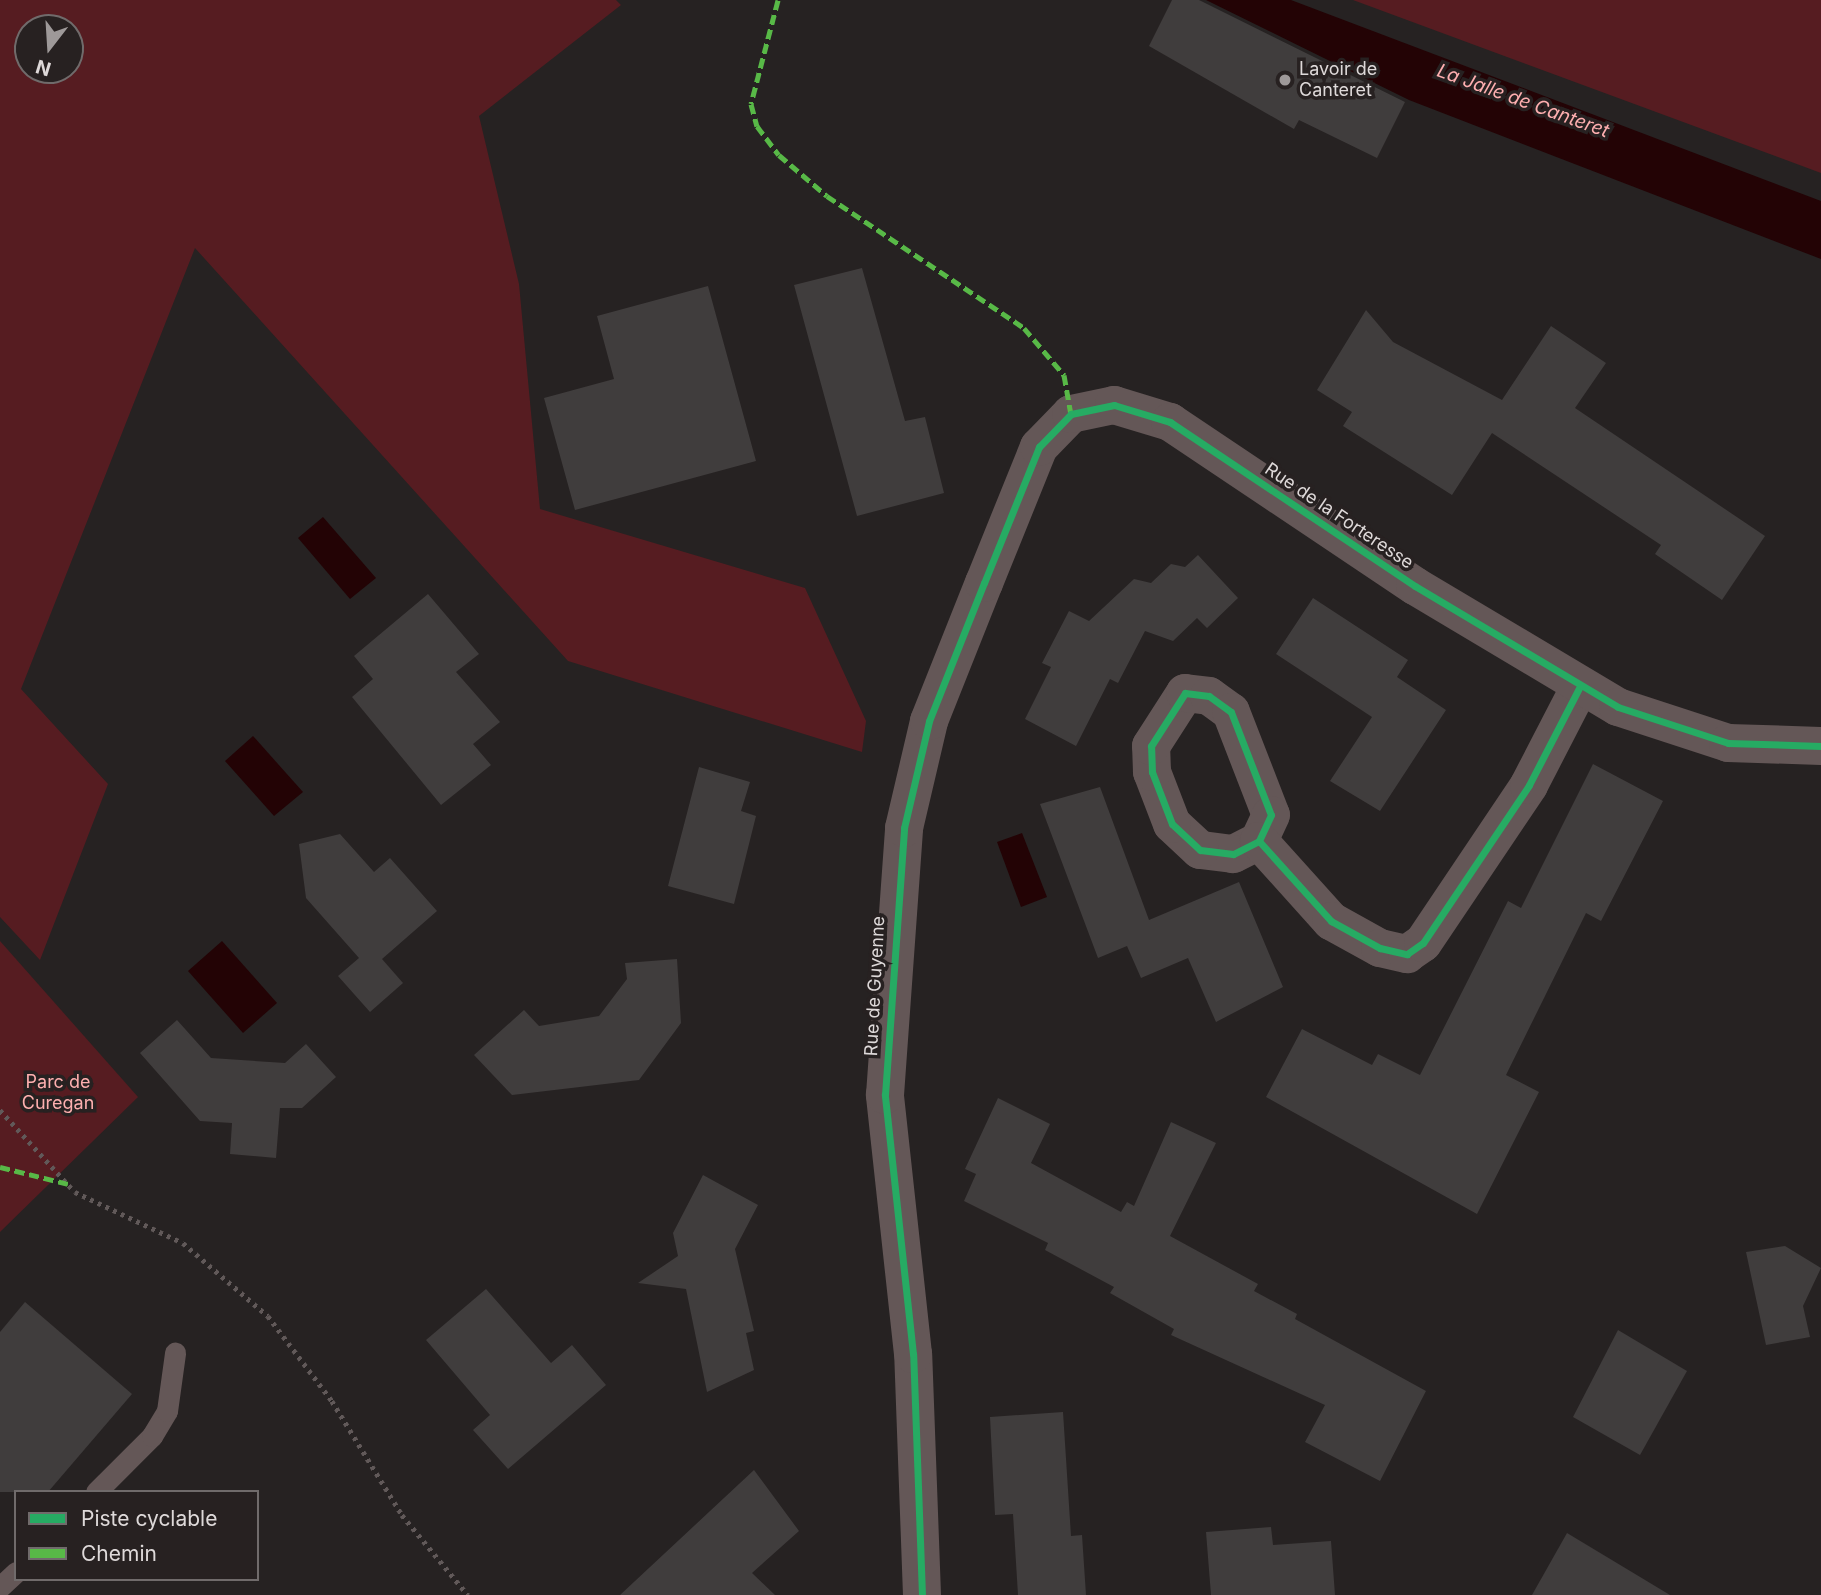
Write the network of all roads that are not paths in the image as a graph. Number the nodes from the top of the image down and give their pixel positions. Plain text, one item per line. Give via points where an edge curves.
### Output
1 (1071, 414) joint
2 (1578, 688) junction
3 (1821, 746) edge
4 (1259, 841) dead end
5 (175, 1353) dead end
6 (98, 1490) edge
7 (14, 1574) edge
8 (0, 1587) edge
9 (922, 1595) edge

1 - 2 street, Rue de la Forteresse via 1114,405 1170,422
1 - 9 street, Rue de Guyenne via 1040,447 984,583 929,721 904,828 885,1094 911,1330
2 - 3 street, Rue de la Forteresse via 1673,729 1728,743
2 - 4 street via 1529,785 1423,943 1407,954 1380,948 1331,921
5 - 6 lane via 167,1412 152,1436
7 - 8 lane

